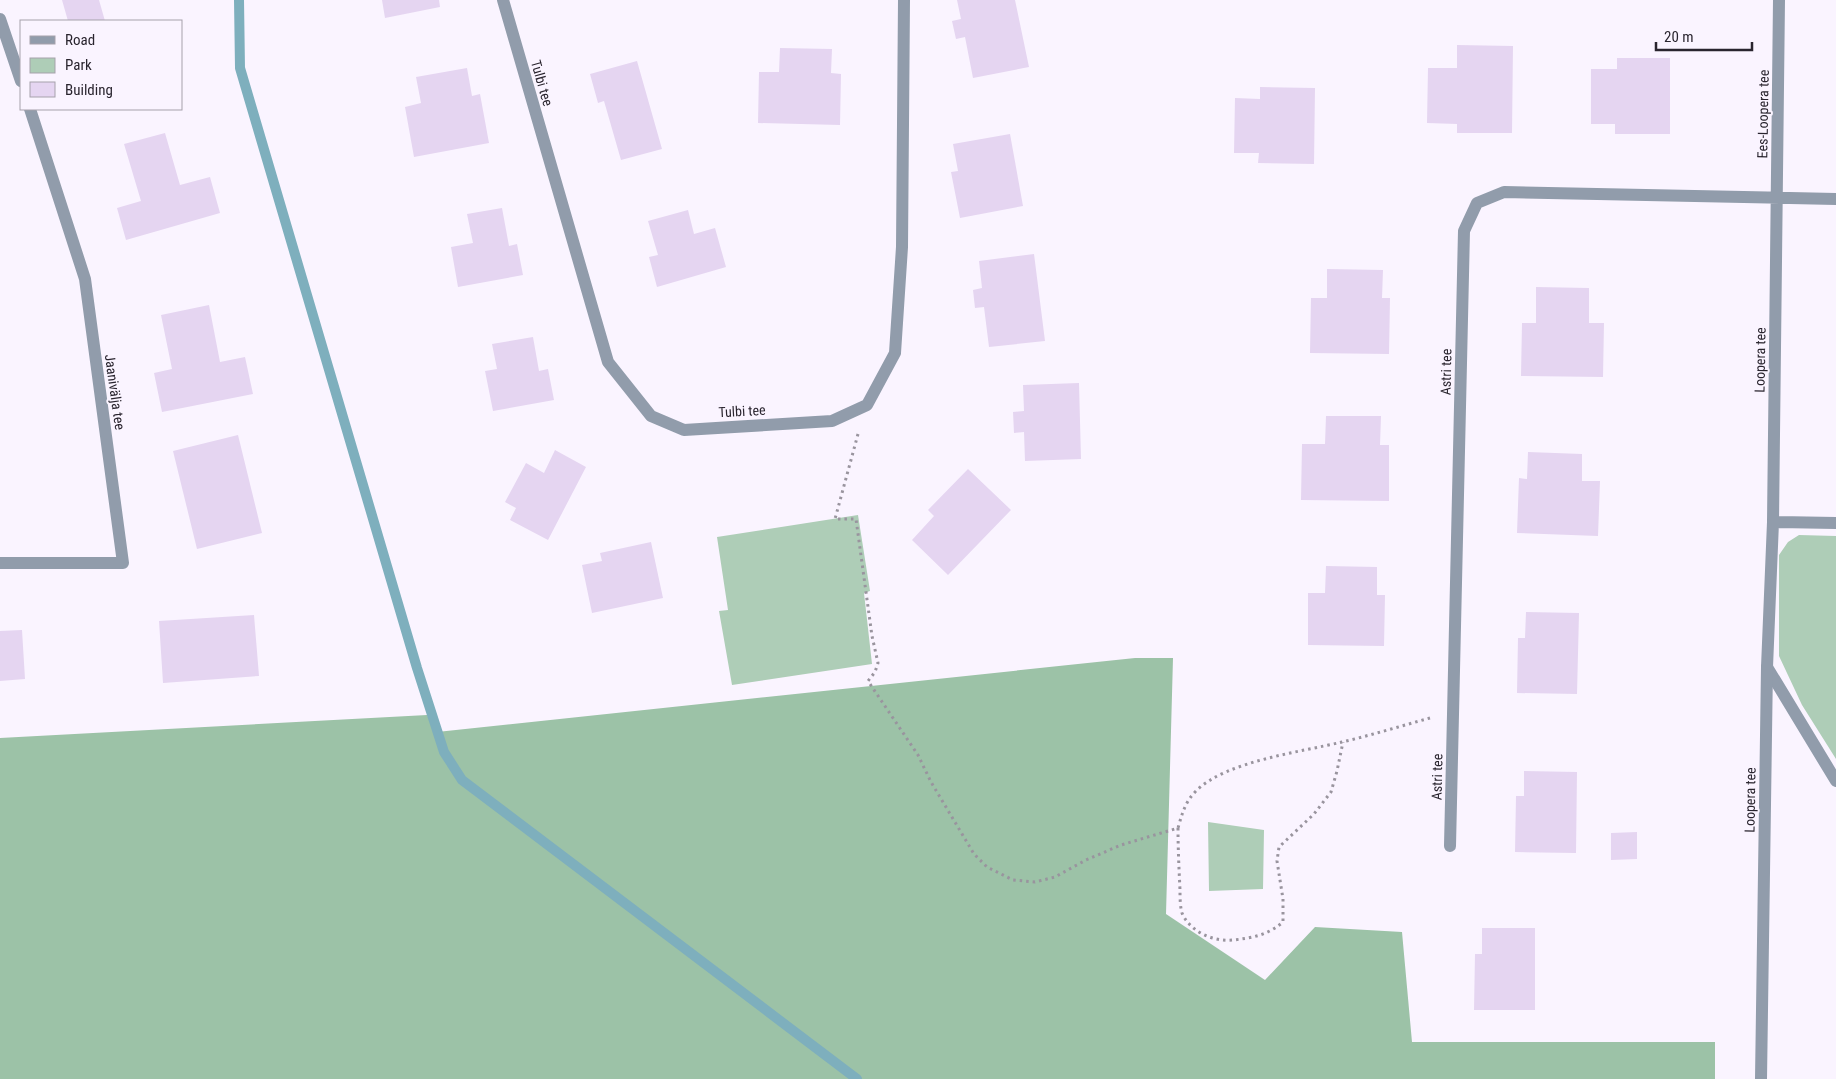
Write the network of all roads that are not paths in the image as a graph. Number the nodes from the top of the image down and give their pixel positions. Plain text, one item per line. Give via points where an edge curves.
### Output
1 (502, 0) edge
2 (904, 0) edge
3 (1779, 0) edge
4 (0, 19) edge
5 (20, 78) edge
6 (30, 110) edge
7 (1776, 198) junction
8 (1836, 199) edge
9 (1773, 522) junction
10 (1836, 523) edge
11 (0, 562) edge
12 (1767, 667) junction
13 (1836, 781) edge
14 (1450, 846) dead end
15 (1761, 1079) edge

1 - 2 street, Tulbi tee via 608,362 651,416 684,430 832,421 866,405 895,353 902,247
3 - 7 street, Ees-Loopera tee
4 - 5 street
6 - 11 street, Jaanivälja tee via 85,278 123,563
7 - 8 street, Astri tee
7 - 9 street, Loopera tee
7 - 14 street, Astri tee via 1504,192 1477,203 1464,231
9 - 10 street
9 - 12 street, Loopera tee
12 - 13 street
12 - 15 street, Loopera tee

